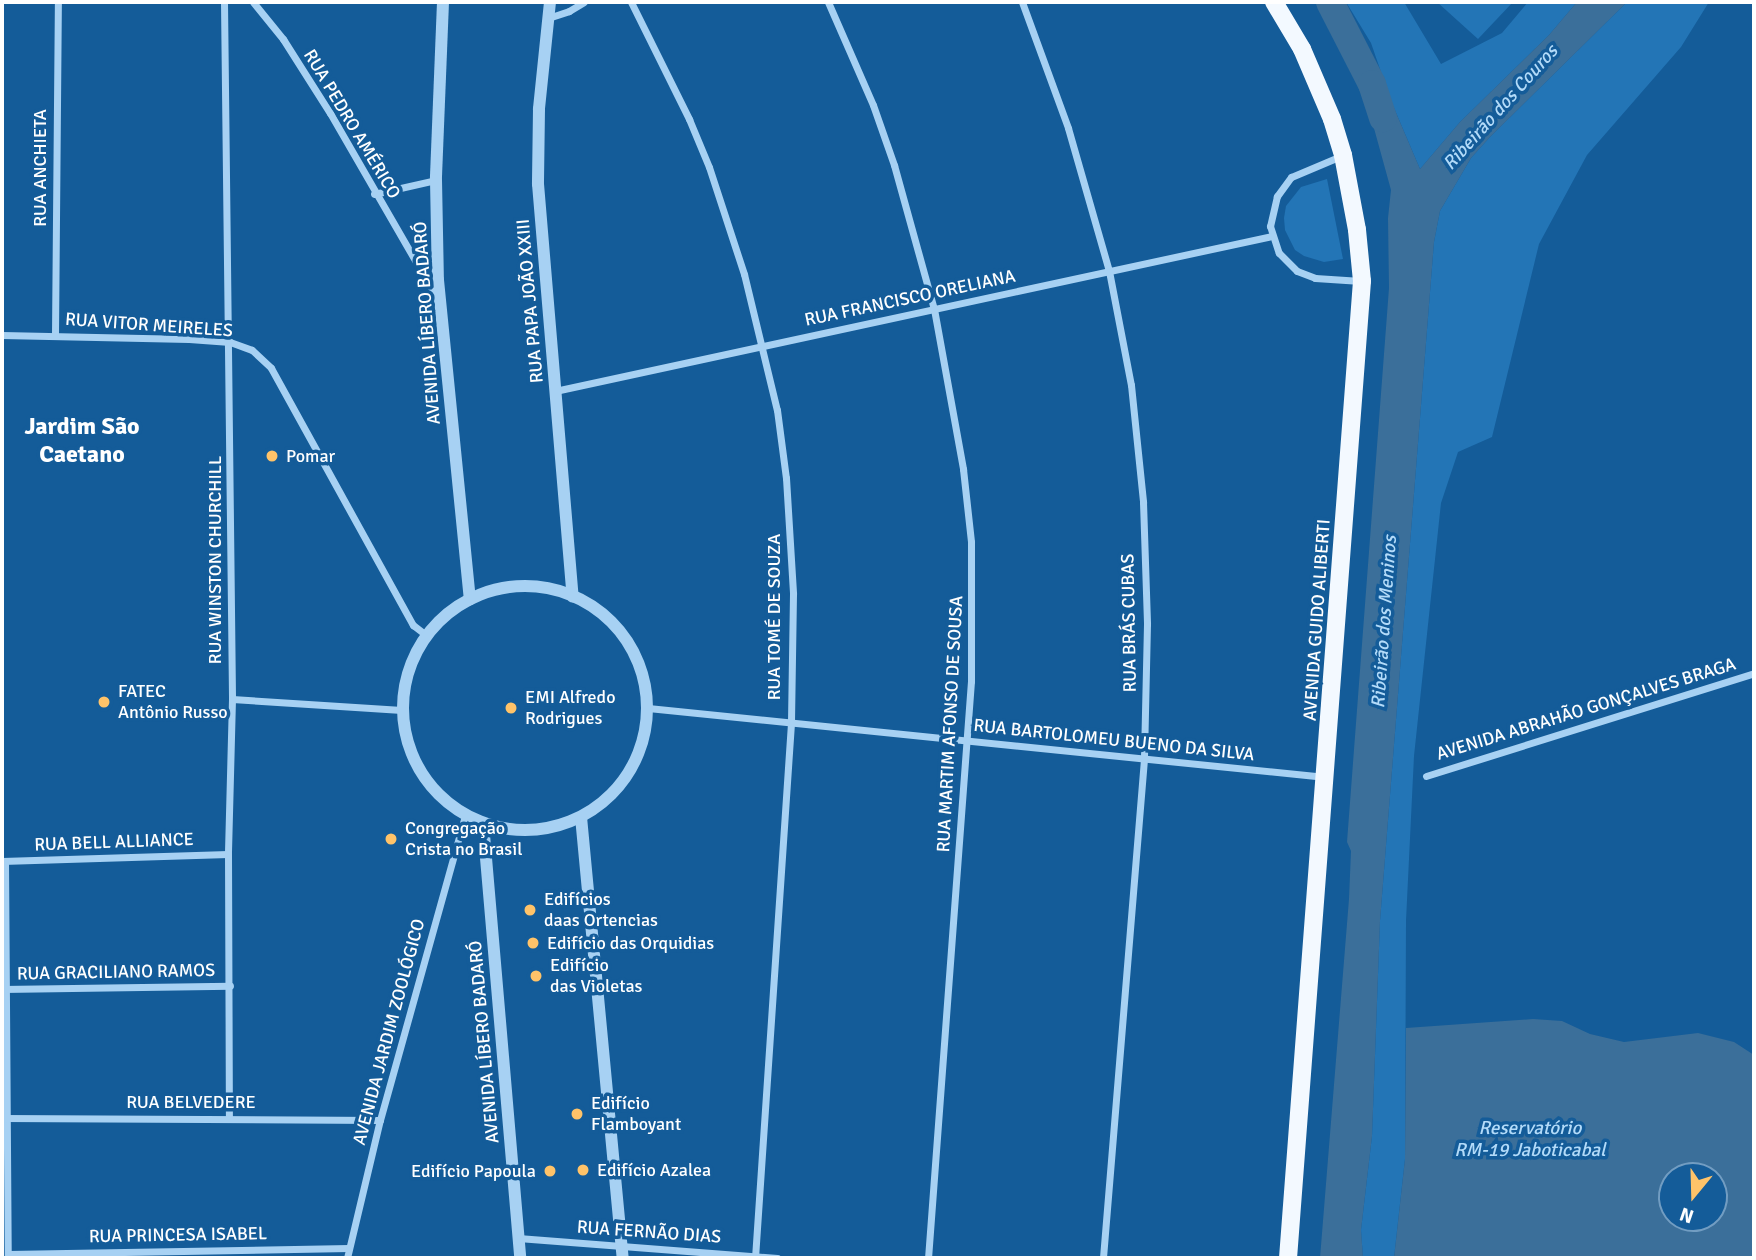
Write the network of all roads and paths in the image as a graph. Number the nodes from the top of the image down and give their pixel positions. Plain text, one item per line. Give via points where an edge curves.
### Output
1 (58, 2) edge
2 (224, 2) edge
3 (253, 2) edge
4 (443, 2) edge
5 (550, 2) edge
6 (584, 2) edge
7 (631, 2) edge
8 (828, 2) edge
9 (1022, 2) edge
10 (1274, 2) edge
11 (548, 18) junction
12 (1343, 155) junction
13 (436, 180) junction
14 (374, 194) junction
15 (1272, 236) junction
16 (1109, 271) junction
17 (1362, 281) junction
18 (440, 302) junction
19 (934, 309) junction
20 (55, 334) junction
21 (2, 335) edge
22 (230, 342) junction
23 (764, 346) junction
24 (555, 391) junction
25 (573, 597) junction
26 (470, 599) junction
27 (426, 635) junction
28 (1754, 673) edge
29 (232, 699) junction
30 (648, 708) junction
31 (402, 710) junction
32 (791, 723) junction
33 (967, 741) junction
34 (1144, 758) junction
35 (1426, 776) dead end
36 (1325, 777) junction
37 (465, 815) junction
38 (581, 817) junction
39 (483, 823) junction
40 (228, 854) junction
41 (3, 862) edge
42 (230, 986) junction
43 (5, 989) edge
44 (5, 1118) edge
45 (229, 1118) junction
46 (380, 1121) junction
47 (519, 1238) junction
48 (349, 1248) junction
49 (622, 1252) edge
50 (8, 1256) edge
51 (755, 1257) edge
52 (347, 1258) edge
53 (520, 1258) edge
54 (777, 1258) edge
55 (928, 1258) edge
56 (1103, 1258) edge
57 (1288, 1258) edge

1 - 20 street, RUA ANCHIETA
2 - 22 street, RUA WINSTON CHURCHILL
3 - 14 street, RUA PEDRO AMÉRICO via 283,39 330,113
4 - 13 street, AVENIDA LÍBERO BADARÓ
5 - 11 street, RUA PAPA JOÃO XXIII
6 - 11 street
7 - 23 street, RUA TOMÉ DE SOUZA via 709,167
8 - 19 street, RUA MARTIM AFONSO DE SOUSA via 894,165
9 - 16 street, RUA BRÁS CUBAS via 1068,128
10 - 12 main road, AVENIDA GUIDO ALIBERTI via 1320,87
11 - 24 street, RUA PAPA JOÃO XXIII via 539,109 538,184
12 - 15 street via 1304,169 1283,186 1272,205
12 - 17 main road, AVENIDA GUIDO ALIBERTI
13 - 14 street
13 - 18 street, AVENIDA LÍBERO BADARÓ
14 - 18 street, RUA PEDRO AMÉRICO
15 - 16 street, RUA FRANCISCO ORELIANA
15 - 17 street via 1279,253 1297,271 1315,278
16 - 19 street, RUA FRANCISCO ORELIANA
16 - 34 street, RUA BRÁS CUBAS via 1131,385 1143,502 1147,624
17 - 36 main road, AVENIDA GUIDO ALIBERTI
18 - 26 street, AVENIDA LÍBERO BADARÓ
19 - 23 street, RUA FRANCISCO ORELIANA
19 - 33 street, RUA MARTIM AFONSO DE SOUSA via 963,469 971,542
20 - 21 street, RUA VITOR MEIRELES
20 - 22 street, RUA VITOR MEIRELES
22 - 27 street, RUA VITOR MEIRELES via 252,350 271,368 413,625
22 - 29 street, RUA WINSTON CHURCHILL
23 - 24 street, RUA FRANCISCO ORELIANA
23 - 32 street, RUA TOMÉ DE SOUZA via 777,410 791,539
24 - 25 street, RUA PAPA JOÃO XXIII
25 - 26 street via 527,586 494,589
25 - 30 street via 591,605 629,645 646,687
26 - 27 street via 443,616
27 - 31 street via 408,670
28 - 35 street, AVENIDA ABRAHÃO GONÇALVES BRAGA
29 - 31 street
29 - 40 street, RUA WINSTON CHURCHILL
30 - 32 street, RUA BARTOLOMEU BUENO DA SILVA
30 - 38 street via 640,750 626,777 606,800
31 - 37 street via 413,760 426,781
32 - 33 street, RUA BARTOLOMEU BUENO DA SILVA
32 - 51 street, RUA TOMÉ DE SOUZA
33 - 34 street, RUA BARTOLOMEU BUENO DA SILVA
33 - 55 street, RUA MARTIM AFONSO DE SOUSA
34 - 36 street, RUA BARTOLOMEU BUENO DA SILVA
34 - 56 street, RUA BRÁS CUBAS
36 - 57 main road, AVENIDA GUIDO ALIBERTI
37 - 39 street
37 - 46 street, AVENIDA JARDIM ZOOLÓGICO
38 - 39 street via 549,828 516,830
38 - 49 street
39 - 47 street, AVENIDA LÍBERO BADARÓ
40 - 41 street, RUA BELL ALLIANCE
40 - 42 street, RUA WINSTON CHURCHILL
41 - 43 street
42 - 43 street, RUA GRACILIANO RAMOS
42 - 45 street, RUA WINSTON CHURCHILL
43 - 44 street
44 - 45 street, RUA BELVEDERE
44 - 50 street
45 - 46 street, RUA BELVEDERE
46 - 48 street, AVENIDA JARDIM ZOOLÓGICO
47 - 49 street, RUA FERNÃO DIAS
47 - 53 street, AVENIDA LÍBERO BADARÓ
48 - 50 street, RUA PRINCESA ISABEL
48 - 52 street, AVENIDA JARDIM ZOOLÓGICO
49 - 51 street, RUA FERNÃO DIAS
51 - 54 street, RUA FERNÃO DIAS

